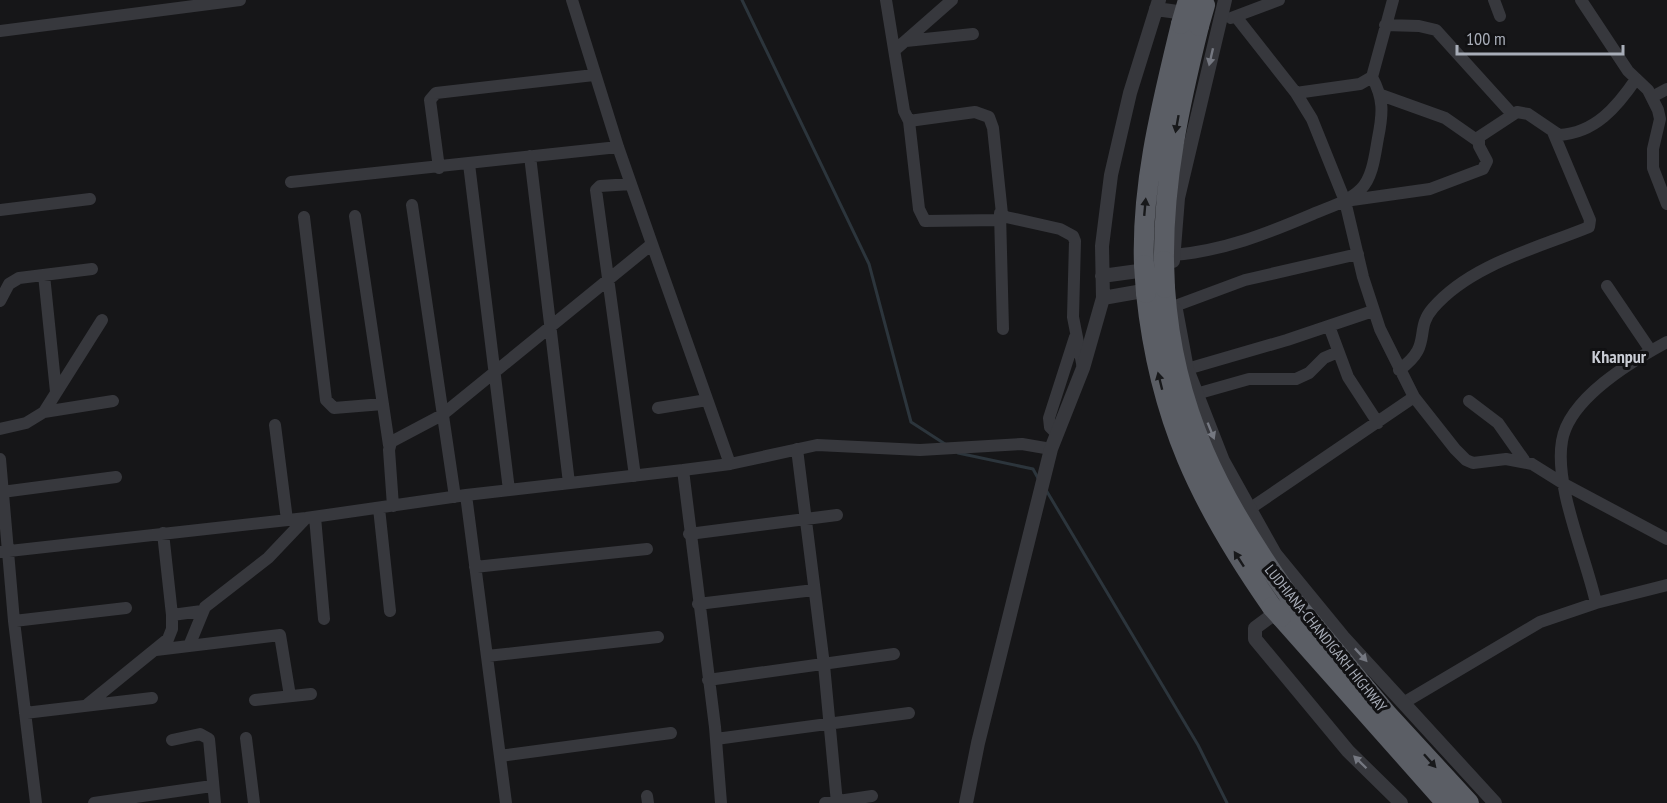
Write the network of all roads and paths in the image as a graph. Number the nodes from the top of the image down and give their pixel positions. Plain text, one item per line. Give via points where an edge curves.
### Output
1 (240, 0) edge
2 (572, 0) edge
3 (886, 0) edge
4 (952, 0) edge
5 (1225, 0) edge
6 (1279, 0) edge
7 (1393, 0) edge
8 (1494, 0) edge
9 (1581, 0) edge
10 (1197, 1) edge
11 (1157, 5) edge
12 (1500, 16) dead end
13 (1237, 18) junction
14 (1220, 19) junction
15 (1385, 25) junction
16 (0, 31) edge
17 (973, 34) dead end
18 (906, 41) junction
19 (895, 50) junction
20 (594, 75) junction
21 (1371, 77) junction
22 (1636, 79) junction
23 (1667, 88) edge
24 (1296, 93) junction
25 (1382, 94) junction
26 (1652, 97) junction
27 (1512, 114) junction
28 (909, 121) junction
29 (1553, 132) junction
30 (1478, 141) junction
31 (618, 147) junction
32 (530, 156) junction
33 (469, 164) junction
34 (439, 168) junction
35 (291, 182) dead end
36 (631, 184) junction
37 (90, 199) dead end
38 (1345, 201) junction
39 (1667, 204) edge
40 (412, 206) dead end
41 (0, 210) edge
42 (1000, 214) junction
43 (356, 216) dead end
44 (304, 217) dead end
45 (652, 244) junction
46 (1358, 254) junction
47 (1163, 262) junction
48 (92, 269) dead end
49 (44, 275) junction
50 (1102, 276) junction
51 (610, 277) junction
52 (1607, 286) dead end
53 (1162, 289) junction
54 (1103, 298) junction
55 (0, 301) edge
56 (1175, 306) junction
57 (1373, 311) junction
58 (102, 320) dead end
59 (550, 326) junction
60 (1329, 326) junction
61 (1003, 329) dead end
62 (1075, 336) junction
63 (1667, 342) edge
64 (1651, 351) junction
65 (1338, 352) junction
66 (1083, 368) junction
67 (1187, 369) junction
68 (1399, 370) junction
69 (494, 373) junction
70 (56, 392) junction
71 (1196, 394) junction
72 (1414, 397) junction
73 (707, 400) junction
74 (112, 401) dead end
75 (1469, 402) dead end
76 (383, 404) junction
77 (658, 408) dead end
78 (44, 412) junction
79 (442, 415) junction
80 (1378, 423) junction
81 (275, 425) dead end
82 (0, 429) edge
83 (1056, 434) junction
84 (389, 445) junction
85 (797, 449) junction
86 (1051, 450) junction
87 (0, 459) edge
88 (1524, 460) junction
89 (730, 464) junction
90 (683, 470) junction
91 (635, 476) junction
92 (116, 477) dead end
93 (569, 483) junction
94 (1564, 484) junction
95 (509, 490) junction
96 (2, 492) junction
97 (460, 496) junction
98 (393, 506) junction
99 (379, 508) junction
100 (1248, 510) junction
101 (837, 515) dead end
102 (310, 518) junction
103 (805, 519) junction
104 (287, 520) junction
105 (163, 533) junction
106 (689, 534) junction
107 (1667, 539) edge
108 (647, 549) dead end
109 (4, 552) edge
110 (475, 567) junction
111 (1667, 585) edge
112 (814, 590) junction
113 (1289, 603) junction
114 (1596, 603) junction
115 (698, 604) junction
116 (126, 608) dead end
117 (202, 611) junction
118 (390, 612) dead end
119 (172, 615) junction
120 (324, 619) dead end
121 (14, 621) junction
122 (658, 637) dead end
123 (189, 646) junction
124 (156, 650) junction
125 (894, 654) dead end
126 (487, 656) junction
127 (824, 665) junction
128 (708, 680) junction
129 (311, 694) dead end
130 (290, 696) junction
131 (152, 698) dead end
132 (255, 700) dead end
133 (1405, 702) junction
134 (88, 704) junction
135 (25, 713) junction
136 (909, 713) dead end
137 (829, 724) junction
138 (671, 733) dead end
139 (246, 738) dead end
140 (716, 739) junction
141 (172, 740) dead end
142 (500, 756) junction
143 (212, 786) junction
144 (872, 796) dead end
145 (833, 802) edge
146 (36, 803) edge
147 (94, 803) edge
148 (215, 803) edge
149 (254, 803) edge
150 (506, 803) edge
151 (721, 803) edge
152 (966, 803) edge
153 (1401, 803) edge
154 (1446, 803) edge
155 (1468, 803) edge
156 (1495, 803) edge

1 - 16 street
2 - 20 street
3 - 19 street
4 - 18 street
5 - 14 street
6 - 13 street
7 - 15 street
8 - 12 street
9 - 22 street
10 - 47 highway, bridge via 1148,180 1143,236
11 - 14 street
11 - 50 street via 1110,175
13 - 14 street
13 - 24 street
14 -> 47 street
15 - 21 street
15 - 27 street via 1436,30
17 - 18 street
18 - 19 street
19 - 28 street
20 - 31 street
20 - 34 street via 436,93 430,100
21 - 24 street via 1360,84
21 - 25 street
22 - 26 street
22 - 29 street via 1600,120 1575,133
23 - 26 street
24 - 38 street via 1326,149
25 - 30 street via 1445,118
25 - 38 street via 1383,115 1371,170 1362,189
26 - 39 street via 1660,118 1653,168
27 - 29 street via 1528,114
27 - 30 street via 1483,133
28 - 42 street via 919,209 925,221
28 - 42 street via 975,112 989,117
29 - 68 street via 1590,220 1589,227 1483,271 1454,290 1432,308 1417,355
30 - 38 street via 1487,161 1483,169 1430,189
31 - 32 street
31 - 36 street
32 - 33 street
32 - 59 street
33 - 34 street
33 - 69 street
34 - 35 street
36 - 45 street
36 - 51 street via 600,186 597,190
37 - 41 street
38 - 46 street
38 - 47 street via 1247,241
40 - 79 street
42 - 61 street
42 - 62 street via 1073,236
43 - 76 street
44 - 76 street via 327,400 334,408 342,409
45 - 51 street
45 - 73 street
46 - 56 street via 1229,284
46 - 57 street
47 - 50 street
47 - 53 highway, bridge
47 - 53 street
48 - 49 street
49 - 55 street via 13,281
49 - 70 street
50 - 54 street
51 - 59 street
51 - 91 street
52 - 64 street
53 - 54 street
53 - 56 street
53 - 113 highway via 1156,364 1174,427 1226,540
54 - 66 street
56 - 67 street
57 - 60 street
57 - 68 street
58 - 70 street
59 - 69 street
59 - 93 street
60 - 65 street
60 - 67 street
62 - 66 street
62 - 83 street via 1049,418
63 - 64 street
64 - 94 street via 1599,387 1575,412 1562,440
65 - 71 street via 1320,361 1303,377 1249,379
65 - 80 street via 1354,390
66 - 83 street
67 - 71 street
68 - 72 street
69 - 79 street
69 - 95 street
70 - 78 street
71 -> 100 street
72 - 80 street
72 - 88 street via 1466,460
73 - 77 street
73 - 89 street
74 - 78 street
75 - 88 street via 1498,423
76 - 84 street
78 - 82 street via 26,423
79 - 84 street
79 - 97 street
80 - 100 street
81 - 104 street
83 - 86 street
84 - 98 street
85 - 86 street via 829,444 890,449 1022,444
85 - 89 street
85 - 103 street
86 - 152 street
87 - 96 street
88 - 94 street
89 - 90 street
90 - 91 street
90 - 106 street
91 - 93 street
92 - 96 street
93 - 95 street
94 - 107 street
94 - 114 street
95 - 97 street
96 - 109 street
97 - 98 street
97 - 110 street
98 - 99 street
99 - 102 street
99 - 118 street
100 - 113 street via 1275,554
101 - 103 street
102 - 104 street
102 - 117 street
102 - 120 street
103 - 106 street
103 - 112 street
104 - 105 street
105 - 109 street
105 - 119 street
106 - 115 street
108 - 110 street
109 - 121 street
110 - 126 street
111 - 114 street
112 - 115 street
112 - 127 street
113 -> 133 street via 1343,637
153 -> 113 street via 1348,751 1256,639 1255,628
113 - 154 highway
113 -> 155 highway, LUDHIANA-CHANDIGARH HIGHWAY
114 - 133 street via 1539,622
115 - 128 street
116 - 121 street
117 - 119 street
117 - 123 street
119 - 124 street via 170,634
121 - 135 street
122 - 126 street
123 - 124 street
123 - 130 street via 280,635
124 - 134 street
125 - 127 street
126 - 142 street
127 - 128 street
127 - 137 street
128 - 140 street
129 - 130 street
130 - 132 street
131 - 134 street
133 - 156 street
134 - 135 street
135 - 146 street
136 - 137 street
137 - 140 street
137 - 145 street
138 - 142 street
139 - 149 street
140 - 151 street
141 - 143 street via 200,734 209,739
142 - 150 street
143 - 147 street
143 - 148 street
144 - 145 street

